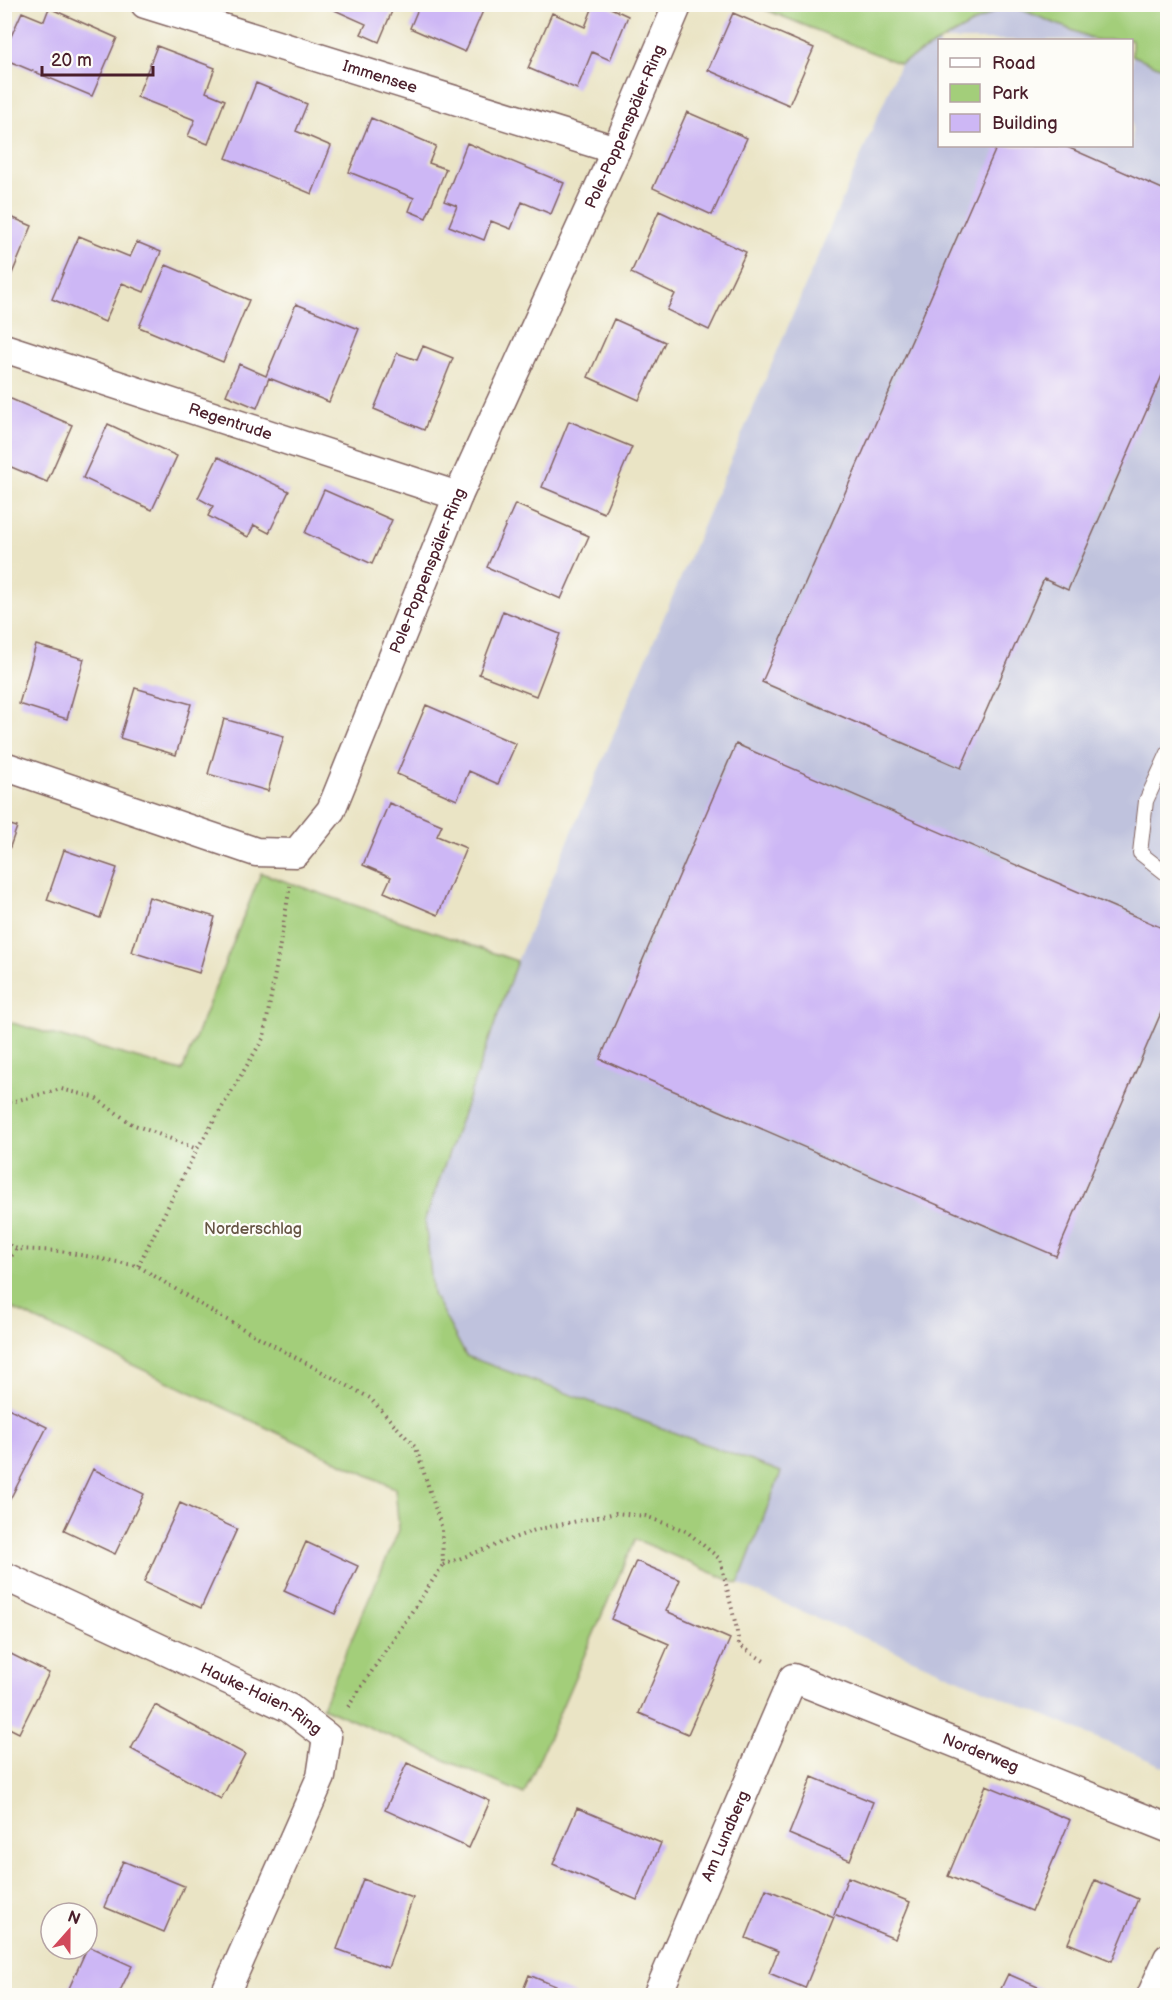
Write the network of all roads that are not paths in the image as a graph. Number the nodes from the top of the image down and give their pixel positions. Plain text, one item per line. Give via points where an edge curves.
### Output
1 (145, 4) edge
2 (678, 4) edge
3 (616, 150) junction
4 (4, 348) edge
5 (458, 496) junction
6 (1167, 753) edge
7 (4, 766) edge
8 (1167, 875) edge
9 (4, 1576) edge
10 (793, 1678) joint
11 (1167, 1827) edge
12 (1167, 1958) edge
13 (224, 1995) edge
14 (657, 1995) edge
15 (1151, 1995) edge

1 - 3 street, Immensee
2 - 3 street, Pole-Poppenspäler-Ring
3 - 5 street, Pole-Poppenspäler-Ring
4 - 5 street, Regentrude
5 - 7 street, Pole-Poppenspäler-Ring via 331,810 296,853 256,852
6 - 8 lane via 1146,801 1140,853
9 - 13 street, Hauke-Haien-Ring via 289,1708 327,1737 321,1777
10 - 11 street, Norderweg
10 - 14 street, Am Lundberg
12 - 15 street

